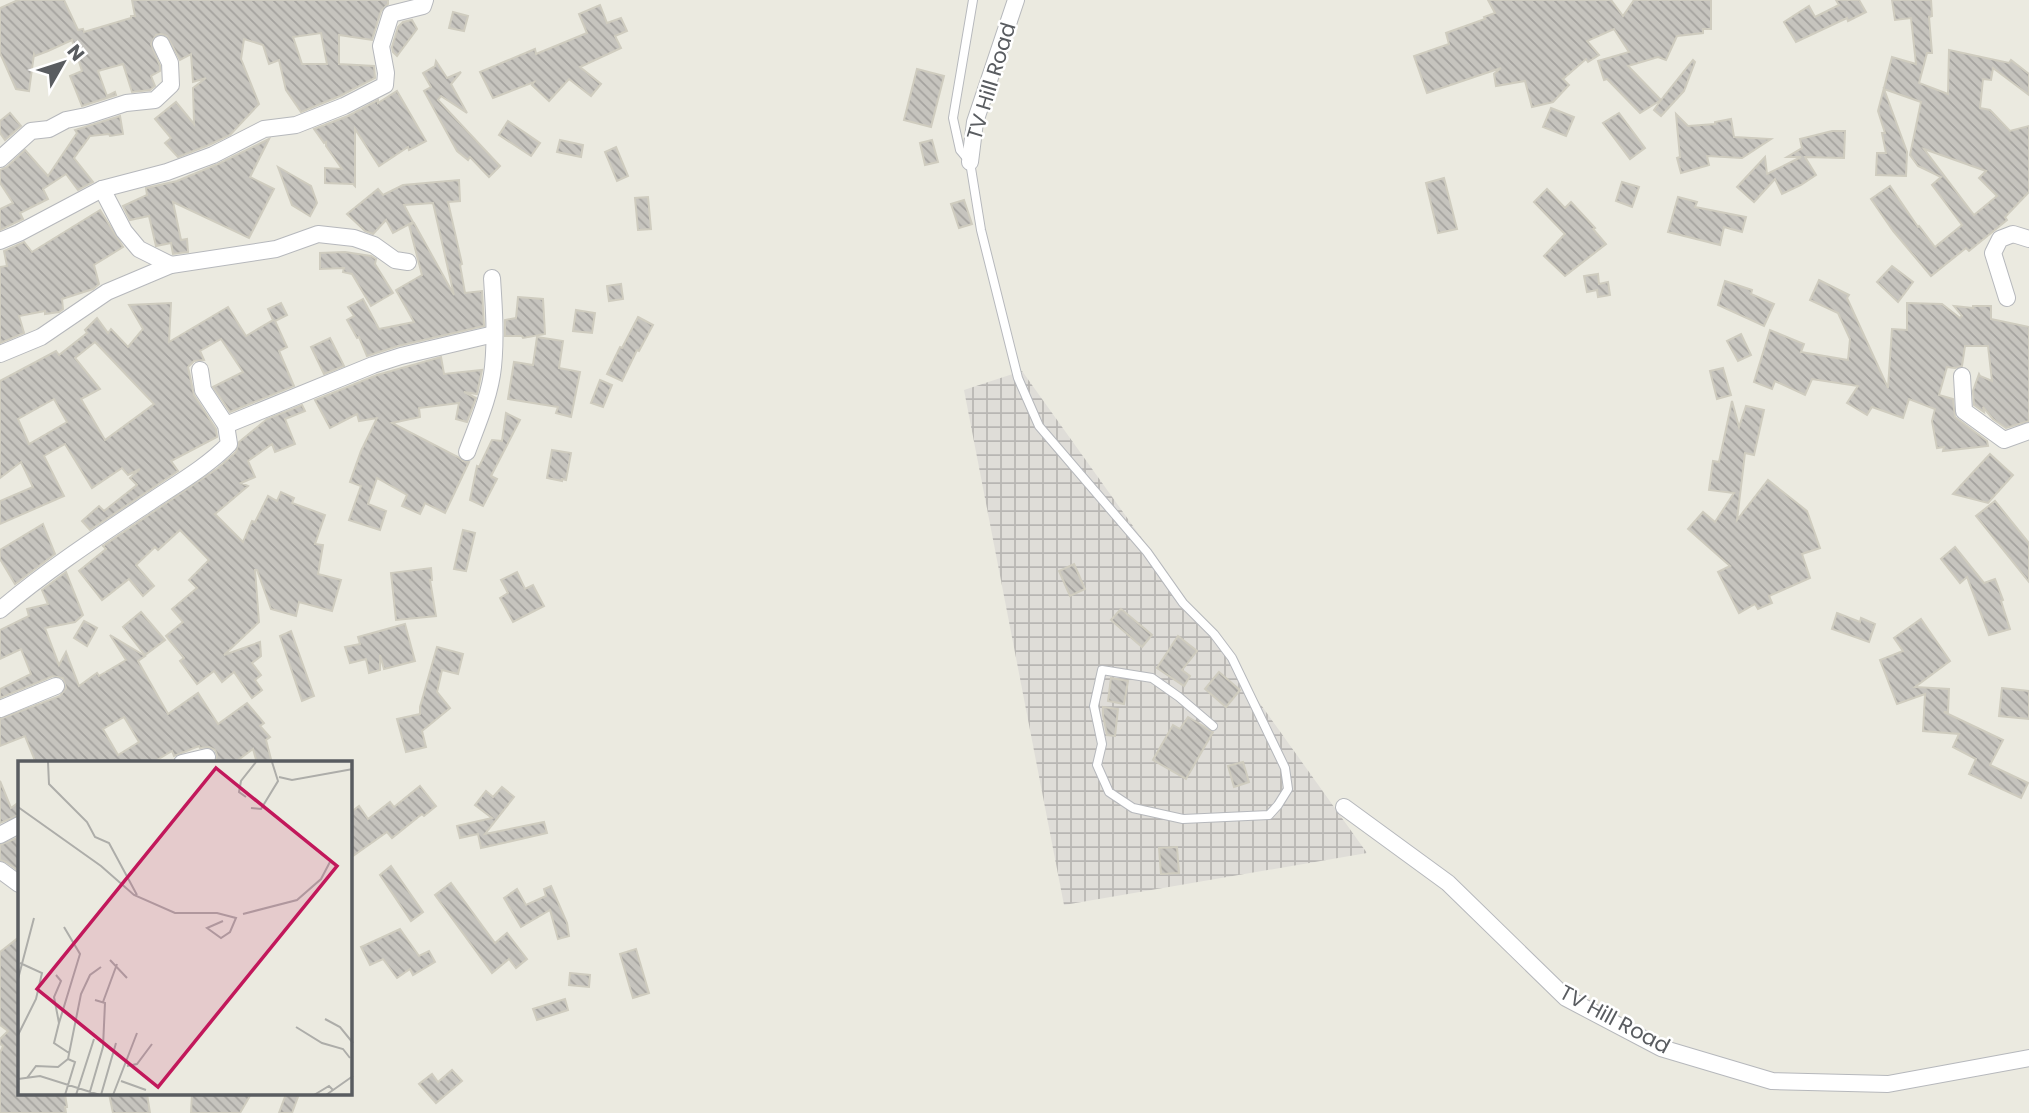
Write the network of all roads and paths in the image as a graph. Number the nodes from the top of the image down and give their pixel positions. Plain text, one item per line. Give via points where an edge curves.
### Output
1 (425, 0) edge
2 (973, 0) edge
3 (1016, 0) edge
4 (161, 44) dead end
5 (0, 159) edge
6 (970, 162) junction
7 (102, 189) junction
8 (2029, 239) edge
9 (0, 242) edge
10 (408, 261) dead end
11 (171, 265) junction
12 (492, 278) dead end
13 (2007, 298) dead end
14 (494, 334) junction
15 (0, 354) edge
16 (200, 370) dead end
17 (1962, 376) dead end
18 (226, 425) junction
19 (2029, 431) edge
20 (467, 452) dead end
21 (0, 610) edge
22 (56, 686) dead end
23 (0, 709) edge
24 (1213, 726) dead end
25 (207, 757) dead end
26 (190, 761) edge
27 (1344, 807) dead end
28 (18, 826) edge
29 (0, 835) edge
30 (0, 870) edge
31 (18, 883) edge
32 (2029, 1058) edge

1 - 7 street via 423,6 391,14 381,46 385,85 296,125 264,129 213,155
2 - 6 lane via 953,118 960,150
3 - 6 street, TV Hill Road via 975,122
4 - 5 street via 170,63 171,85 155,100 126,103 31,131
6 - 24 lane via 981,230 1018,378 1039,426 1232,658 1285,768 1288,789 1269,815 1183,819 1133,808 1110,792 1097,765 1102,744 1094,706 1102,670 1152,678
7 - 9 street
7 - 11 street via 139,249
8 - 13 street via 2012,234 2000,239 1993,253
10 - 11 street via 394,260 374,245 354,238 318,234 276,249
11 - 15 street via 107,292 41,337
12 - 14 street
14 - 18 street via 373,365
14 - 20 street via 493,369
16 - 18 street via 203,390
17 - 19 street via 1964,411 2004,440
18 - 21 street via 229,444 222,451 51,569
22 - 23 street
25 - 26 street
27 - 32 street, TV Hill Road via 1448,883 1566,998 1661,1048 1772,1081 1888,1084
28 - 29 street
30 - 31 street

